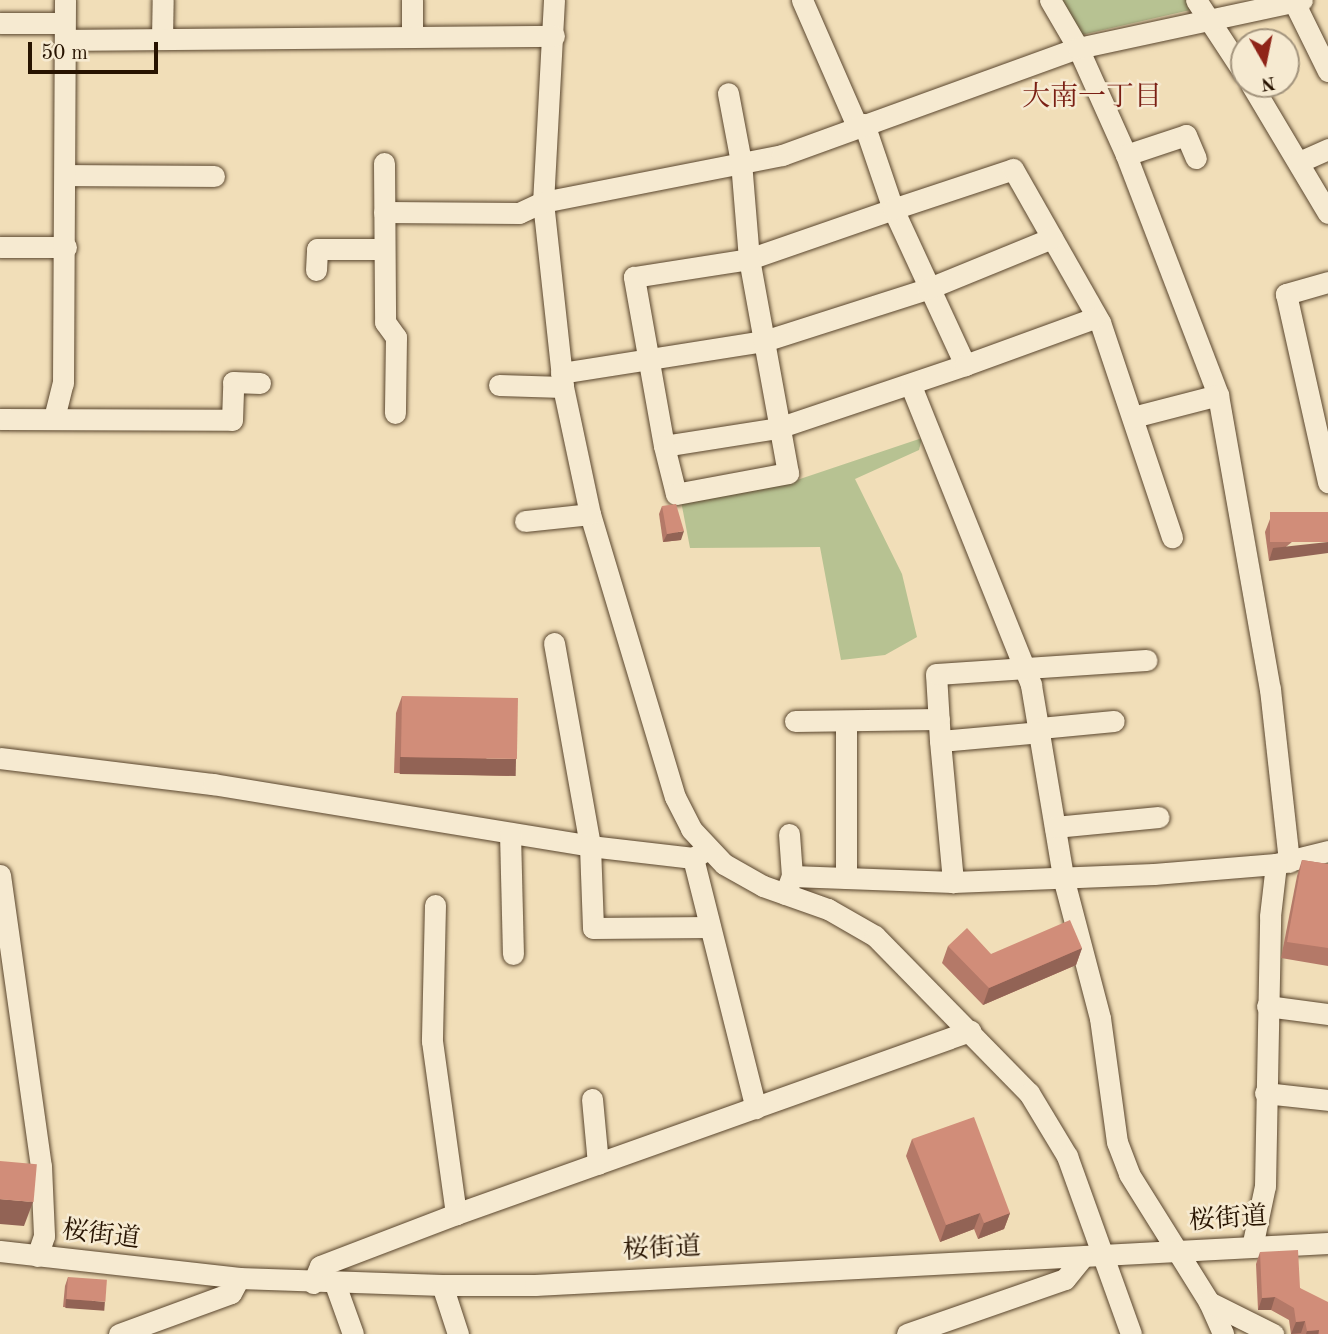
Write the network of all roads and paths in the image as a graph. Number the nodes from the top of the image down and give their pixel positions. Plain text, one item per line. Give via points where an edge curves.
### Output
1 (65, 0) edge
2 (163, 0) edge
3 (412, 0) edge
4 (554, 0) edge
5 (802, 0) edge
6 (1051, 0) edge
7 (1196, 0) edge
8 (1298, 1) edge
9 (1211, 19) junction
10 (0, 23) edge
11 (65, 32) junction
12 (554, 36) junction
13 (412, 37) junction
14 (162, 39) junction
15 (1078, 48) junction
16 (1230, 50) edge
17 (1328, 71) edge
18 (728, 93) dead end
19 (1260, 98) edge
20 (860, 125) junction
21 (1328, 149) edge
22 (1126, 155) junction
23 (1196, 158) dead end
24 (741, 162) junction
25 (1299, 162) junction
26 (384, 163) dead end
27 (66, 175) junction
28 (214, 176) dead end
29 (542, 202) junction
30 (893, 209) junction
31 (384, 212) junction
32 (1328, 213) edge
33 (1052, 238) junction
34 (0, 247) edge
35 (66, 247) junction
36 (384, 249) junction
37 (749, 259) junction
38 (316, 271) dead end
39 (1328, 282) edge
40 (927, 289) junction
41 (1094, 318) junction
42 (764, 341) junction
43 (645, 359) junction
44 (965, 366) junction
45 (562, 380) junction
46 (260, 383) dead end
47 (499, 385) dead end
48 (911, 386) junction
49 (1218, 395) junction
50 (395, 413) dead end
51 (1320, 413) edge
52 (1133, 417) junction
53 (54, 418) junction
54 (0, 419) edge
55 (778, 428) junction
56 (664, 446) junction
57 (1328, 482) edge
58 (590, 514) junction
59 (525, 521) dead end
60 (1171, 537) dead end
61 (554, 643) dead end
62 (1147, 660) dead end
63 (1027, 668) junction
64 (939, 719) junction
65 (795, 721) dead end
66 (846, 721) junction
67 (1114, 721) dead end
68 (1041, 730) junction
69 (940, 741) junction
70 (0, 758) edge
71 (1159, 817) dead end
72 (1055, 827) junction
73 (510, 833) junction
74 (789, 834) dead end
75 (590, 846) junction
76 (1328, 851) edge
77 (701, 853) junction
78 (1283, 864) junction
79 (0, 875) edge
80 (1063, 877) junction
81 (846, 878) junction
82 (953, 882) junction
83 (788, 885) junction
84 (435, 905) dead end
85 (710, 928) junction
86 (513, 954) dead end
87 (1267, 1006) junction
88 (1328, 1014) edge
89 (970, 1031) junction
90 (1265, 1093) junction
91 (592, 1099) dead end
92 (1328, 1100) edge
93 (756, 1108) junction
94 (598, 1164) junction
95 (456, 1214) junction
96 (1328, 1242) edge
97 (1252, 1247) junction
98 (0, 1251) edge
99 (1176, 1252) junction
100 (37, 1256) junction
101 (1092, 1257) junction
102 (239, 1278) junction
103 (313, 1283) junction
104 (335, 1284) junction
105 (442, 1285) junction
106 (1209, 1303) junction
107 (120, 1334) edge
108 (353, 1334) edge
109 (458, 1334) edge
110 (907, 1334) edge
111 (1131, 1334) edge
112 (1223, 1334) edge
113 (1273, 1334) edge

1 - 11 street
2 - 14 street
3 - 13 street
4 - 12 street
5 - 20 street
6 - 15 street
7 - 9 street
8 - 9 street
8 - 17 street
9 - 15 street
9 - 16 street
10 - 11 street
11 - 14 street
11 - 27 street
12 - 13 street
12 - 29 street
13 - 14 street
15 - 20 street
15 - 22 street
18 - 24 street
19 - 25 street
20 - 24 street via 782,155
20 - 30 street
21 - 25 street
22 - 23 street via 1186,135
22 - 49 street
24 - 29 street
24 - 37 street
25 - 32 street
26 - 31 street
27 - 28 street
27 - 35 street
29 - 31 street via 519,213
29 - 45 street
30 - 33 street via 1013,169
30 - 37 street
30 - 40 street
31 - 36 street
33 - 40 street
33 - 41 street
34 - 35 street
35 - 53 street via 64,383
36 - 38 street via 317,249
36 - 50 street via 384,322 396,337
37 - 42 street
37 - 43 street via 634,277
39 - 51 street via 1286,293
40 - 42 street
40 - 44 street
41 - 44 street
41 - 52 street via 1100,322
42 - 43 street
42 - 55 street
43 - 45 street
43 - 56 street
44 - 48 street
45 - 47 street
45 - 58 street
46 - 53 street via 233,382 232,420
48 - 55 street
48 - 63 street
49 - 52 street
49 - 78 street via 1270,689
51 - 57 street
52 - 60 street
53 - 54 street
55 - 56 street
55 - 56 street via 788,473 676,494
58 - 59 street
58 - 77 street via 675,797
61 - 75 street
62 - 63 street
63 - 64 street via 936,674
63 - 68 street
64 - 66 street
64 - 69 street
65 - 66 street
66 - 81 street
67 - 68 street
68 - 69 street
68 - 72 street
69 - 82 street
70 - 73 street via 213,784
71 - 72 street
72 - 80 street
73 - 75 street
73 - 86 street
74 - 83 street
75 - 77 street
75 - 85 street via 593,928
76 - 78 street
77 - 83 street via 743,877
77 - 85 street
78 - 80 street
78 - 87 street
79 - 100 street via 41,1166 44,1236
80 - 82 street
80 - 99 street via 1100,1018 1117,1142 1129,1174
81 - 82 street
81 - 83 street
83 - 89 street via 874,936
84 - 95 street via 432,1041
85 - 93 street
87 - 88 street
87 - 90 street
89 - 93 street
89 - 101 street via 1044,1112 1067,1156
90 - 92 street
90 - 97 street via 1265,1186
91 - 94 street
93 - 94 street
94 - 95 street
95 - 103 street via 320,1266
96 - 97 street, 桜街道
97 - 99 street, 桜街道
98 - 100 street, 桜街道
99 - 101 street, 桜街道
99 - 106 street
100 - 102 street, 桜街道
101 - 105 street, 桜街道
101 - 110 street via 1065,1279
101 - 111 street
102 - 103 street, 桜街道
102 - 107 street via 231,1293
103 - 104 street, 桜街道
104 - 105 street, 桜街道
104 - 108 street
105 - 109 street
106 - 112 street
106 - 113 street

